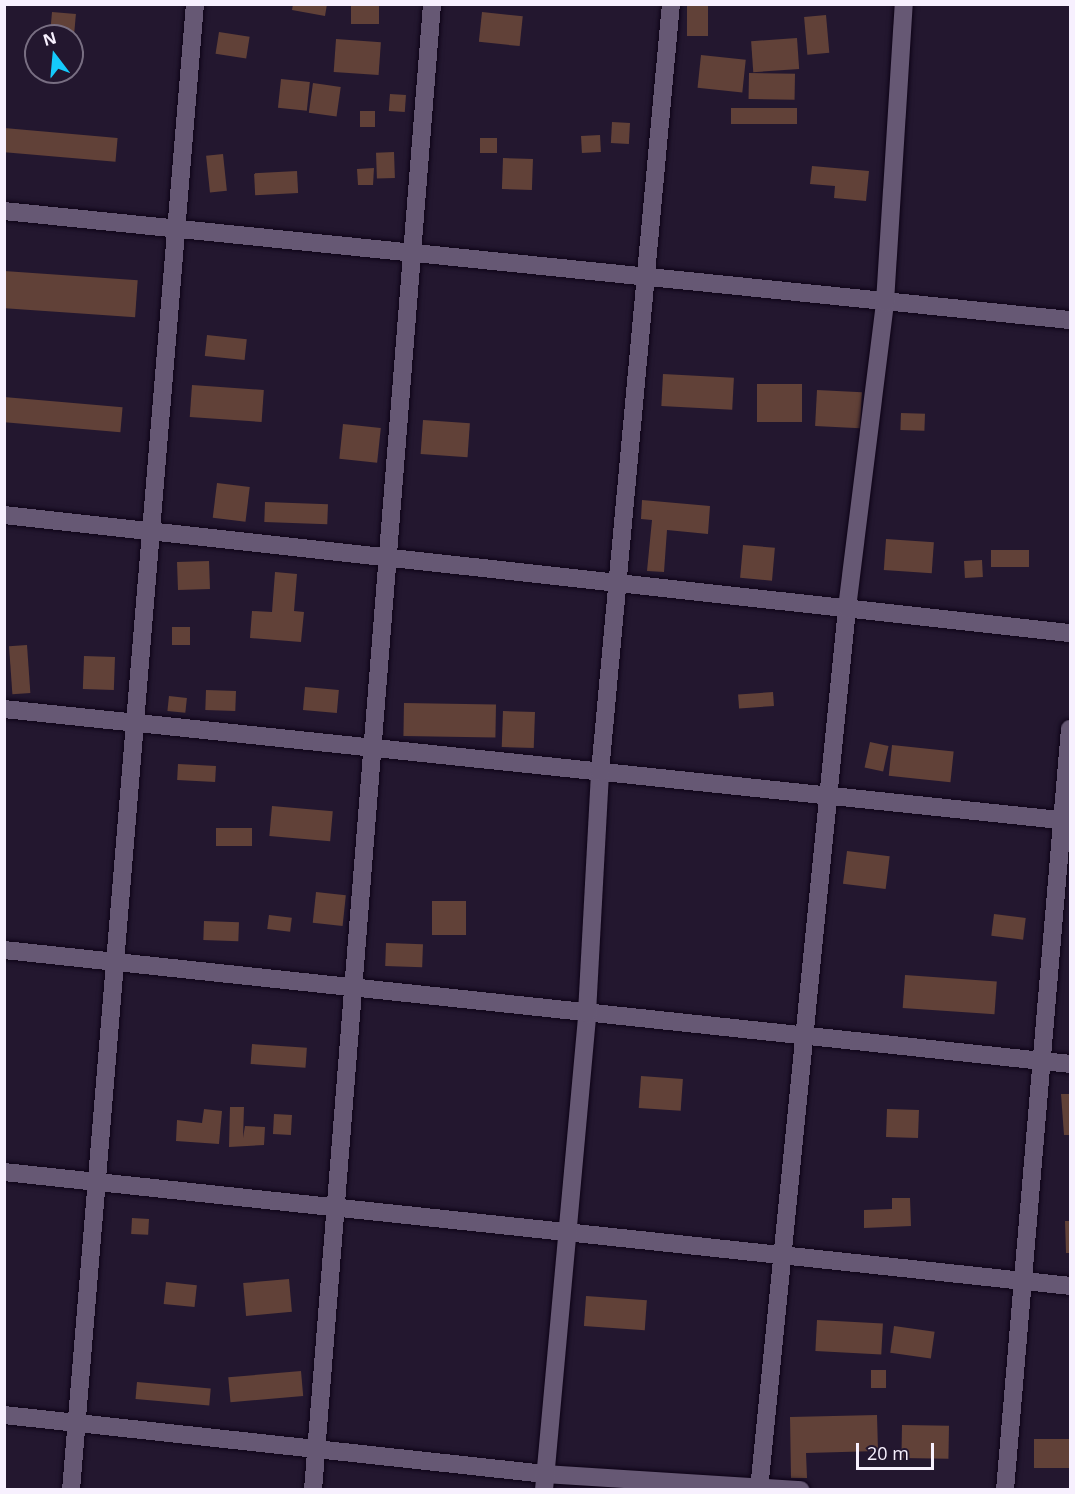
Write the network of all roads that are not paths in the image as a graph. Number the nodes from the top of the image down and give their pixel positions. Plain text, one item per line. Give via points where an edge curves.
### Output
1 (195, 4) edge
2 (432, 4) edge
3 (671, 4) edge
4 (904, 4) edge
5 (4, 211) edge
6 (177, 229) junction
7 (412, 253) junction
8 (646, 277) junction
9 (885, 302) junction
10 (1071, 320) edge
11 (4, 515) edge
12 (151, 531) junction
13 (388, 558) junction
14 (617, 583) junction
15 (847, 608) junction
16 (1071, 633) edge
17 (4, 709) edge
18 (135, 723) junction
19 (1071, 729) edge
20 (372, 748) junction
21 (600, 772) junction
22 (830, 796) junction
23 (1066, 821) edge
24 (4, 950) edge
25 (116, 962) junction
26 (353, 987) junction
27 (587, 1013) junction
28 (807, 1036) junction
29 (1043, 1062) junction
30 (1071, 1064) edge
31 (4, 1172) edge
32 (97, 1182) junction
33 (335, 1208) junction
34 (567, 1231) junction
35 (786, 1255) junction
36 (1023, 1280) junction
37 (1071, 1286) edge
38 (4, 1415) edge
39 (77, 1422) junction
40 (316, 1447) junction
41 (544, 1482) edge
42 (760, 1486) edge
43 (71, 1490) edge
44 (313, 1490) edge
45 (801, 1490) edge
46 (1005, 1490) edge

1 - 6 street
2 - 7 street
3 - 8 street
4 - 9 street
5 - 6 street
6 - 7 street
6 - 12 street
7 - 8 street
7 - 13 street
8 - 9 street
8 - 14 street
9 - 10 street
9 - 15 street
11 - 12 street
12 - 13 street
12 - 18 street
13 - 14 street
13 - 20 street
14 - 15 street
14 - 21 street
15 - 16 street
15 - 22 street
17 - 18 street
18 - 20 street
18 - 25 street
19 - 23 street
20 - 21 street
20 - 26 street
21 - 22 street
21 - 27 street
22 - 23 street
22 - 28 street
23 - 29 street
24 - 25 street
25 - 26 street
25 - 32 street
26 - 27 street
26 - 33 street
27 - 28 street
27 - 34 street
28 - 29 street
28 - 35 street
29 - 30 street
29 - 36 street
31 - 32 street
32 - 33 street
32 - 39 street
33 - 34 street
33 - 40 street
34 - 35 street
34 - 41 street
35 - 36 street
35 - 42 street
36 - 37 street
36 - 46 street
38 - 39 street
39 - 40 street
39 - 43 street
40 - 41 street
40 - 44 street
41 - 42 street
42 - 45 street

